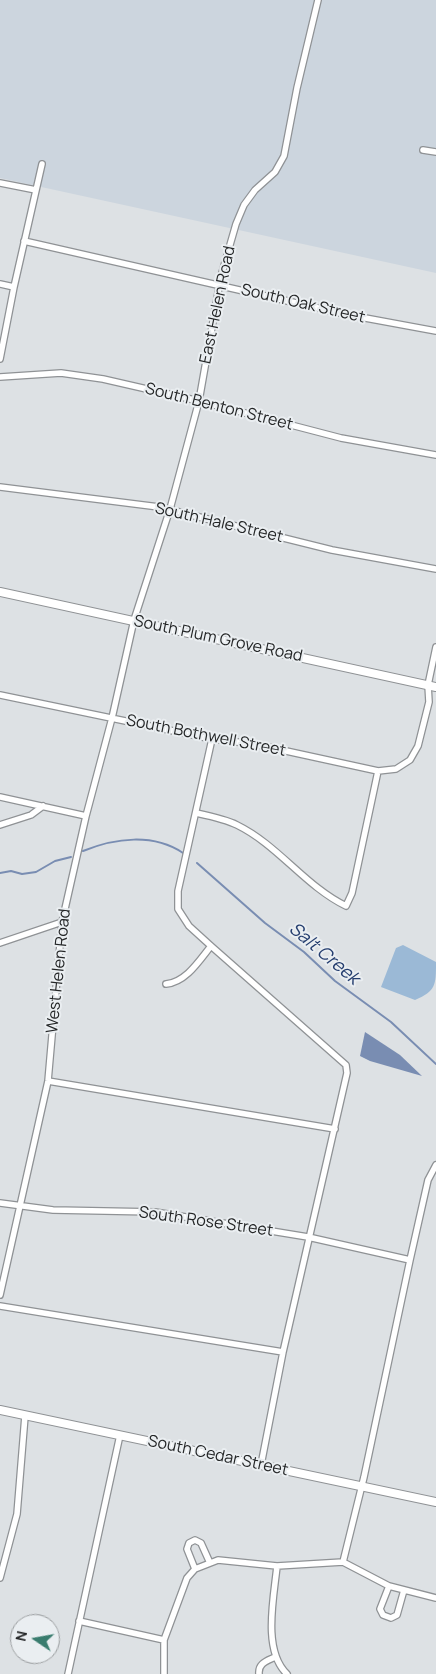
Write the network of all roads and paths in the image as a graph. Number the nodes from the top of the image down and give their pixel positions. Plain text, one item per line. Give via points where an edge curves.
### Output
1 (318, 0) edge
2 (423, 150) dead end
3 (436, 152) edge
4 (42, 164) dead end
5 (0, 183) edge
6 (36, 190) junction
7 (24, 241) junction
8 (0, 284) edge
9 (220, 285) junction
10 (14, 287) junction
11 (436, 331) edge
12 (0, 359) edge
13 (0, 377) edge
14 (200, 400) junction
15 (436, 455) edge
16 (0, 487) edge
17 (170, 509) junction
18 (436, 568) edge
19 (0, 592) edge
20 (134, 620) junction
21 (436, 647) edge
22 (432, 686) edge
23 (0, 695) edge
24 (112, 718) junction
25 (212, 739) junction
26 (378, 771) junction
27 (0, 797) edge
28 (43, 806) junction
29 (196, 813) junction
30 (86, 816) junction
31 (0, 825) edge
32 (62, 922) junction
33 (0, 943) edge
34 (211, 946) junction
35 (166, 984) dead end
36 (48, 1081) junction
37 (335, 1129) junction
38 (436, 1165) edge
39 (0, 1203) edge
40 (21, 1206) junction
41 (308, 1238) junction
42 (410, 1260) junction
43 (0, 1295) edge
44 (0, 1306) edge
45 (283, 1352) junction
46 (0, 1410) edge
47 (25, 1416) junction
48 (120, 1435) junction
49 (261, 1464) junction
50 (362, 1486) junction
51 (436, 1502) edge
52 (343, 1562) junction
53 (210, 1563) junction
54 (277, 1566) junction
55 (195, 1569) junction
56 (0, 1578) edge
57 (389, 1586) junction
58 (404, 1590) junction
59 (436, 1598) edge
60 (79, 1621) junction
61 (164, 1640) junction
62 (275, 1657) junction
63 (283, 1673) edge
64 (68, 1674) edge
65 (164, 1674) edge
66 (259, 1674) edge

1 - 9 street, East Helen Road via 284,156 244,205
2 - 3 street
4 - 6 street
5 - 6 street
6 - 7 street
7 - 9 street, South Oak Street
7 - 10 street
8 - 10 street
9 - 11 street, South Oak Street
9 - 14 street, East Helen Road
10 - 12 street
13 - 14 street, South Benton Street via 61,373
14 - 15 street, South Benton Street via 312,431
14 - 17 street, East Helen Road
16 - 17 street, South Hale Street
17 - 18 street, South Hale Street via 332,550
17 - 20 street, East Helen Road
19 - 20 street, South Plum Grove Road
20 - 22 street, South Plum Grove Road
20 - 24 street, West Helen Road
21 - 22 street
22 - 26 street, South Bothwell Street via 418,746 410,760 396,769
23 - 24 street, South Bothwell Street
24 - 25 street, South Bothwell Street
24 - 30 street, West Helen Road
25 - 26 street, South Bothwell Street via 254,744
25 - 29 street
26 - 29 street via 352,892 346,906 330,898 258,837 237,825
27 - 28 street
28 - 30 street
28 - 31 street via 31,815
29 - 34 street via 178,891 178,909 189,926
30 - 32 street, West Helen Road
32 - 33 street
32 - 36 street, West Helen Road
34 - 35 street via 190,971 175,983
34 - 37 street via 346,1064
36 - 37 street
36 - 40 street, West Helen Road
37 - 41 street
38 - 42 street via 428,1180
39 - 40 street, South Rose Street
40 - 41 street, South Rose Street via 53,1210 155,1212
40 - 43 street, West Helen Road
41 - 42 street, South Rose Street
41 - 45 street
42 - 50 street
44 - 45 street
45 - 49 street
46 - 47 street, South Cedar Street
47 - 48 street, South Cedar Street
47 - 56 street via 17,1514
48 - 49 street, South Cedar Street
48 - 60 street
49 - 50 street, South Cedar Street
50 - 51 street, South Cedar Street
50 - 52 street
52 - 54 street
52 - 57 street
53 - 54 street via 218,1560
53 - 55 street
53 - 55 street via 202,1543 195,1540 187,1549
54 - 62 street via 271,1634
55 - 61 street via 187,1578
57 - 58 street
57 - 58 street via 380,1609 382,1615 391,1618 397,1614
58 - 59 street
60 - 61 street
60 - 64 street
61 - 65 street
62 - 63 street
62 - 66 street via 262,1664

